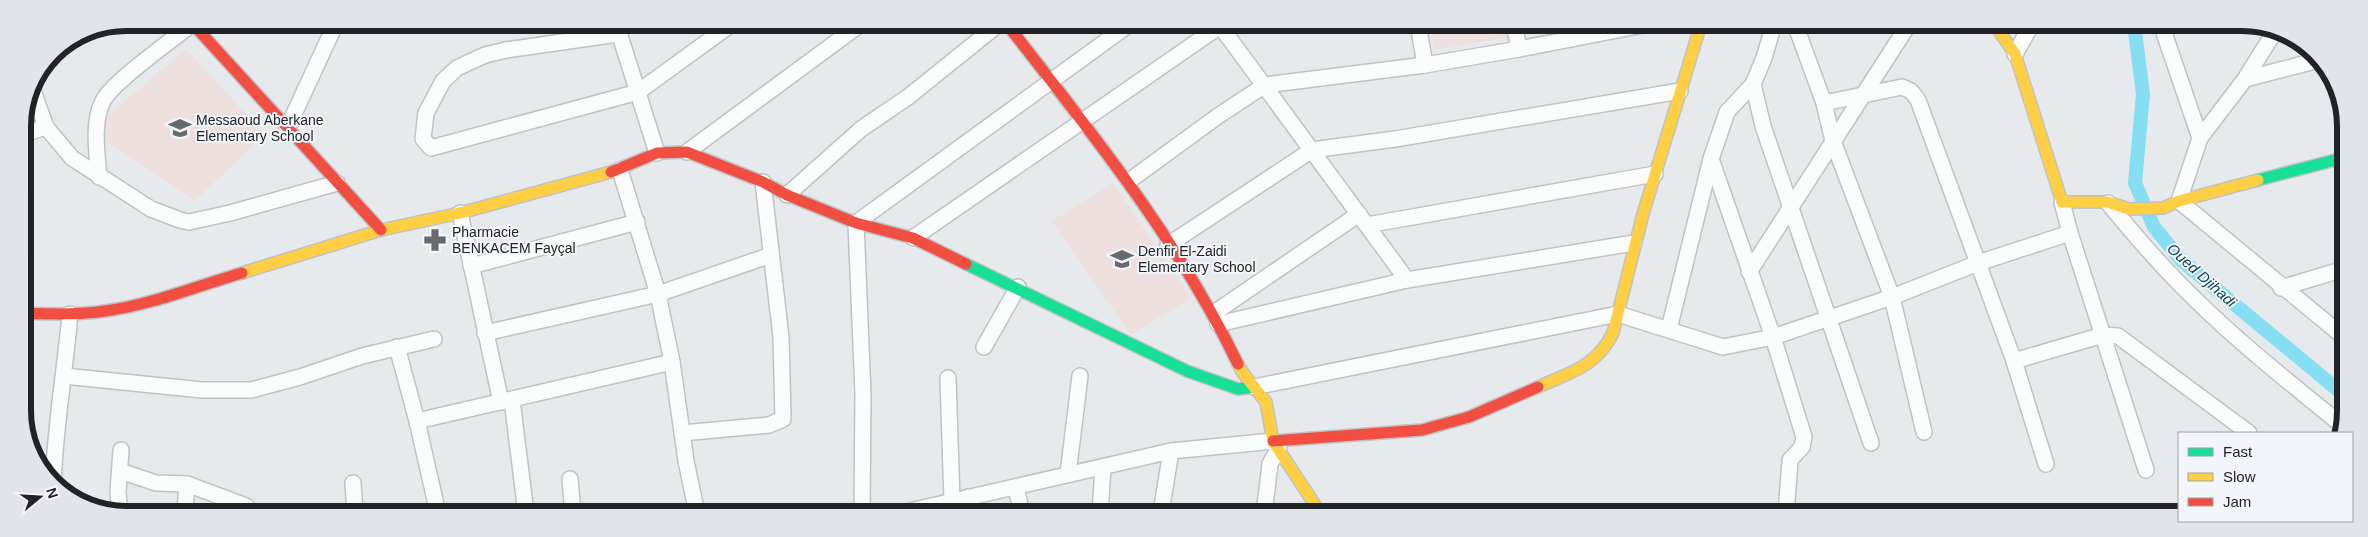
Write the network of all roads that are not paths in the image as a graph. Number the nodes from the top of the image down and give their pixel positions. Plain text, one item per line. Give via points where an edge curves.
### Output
1 (182, 31) edge
2 (199, 31) edge
3 (332, 31) edge
4 (606, 31) edge
5 (618, 31) edge
6 (722, 31) edge
7 (851, 31) edge
8 (990, 31) edge
9 (1012, 31) edge
10 (1120, 31) edge
11 (1214, 31) edge
12 (1229, 31) edge
13 (1419, 31) edge
14 (1515, 31) edge
15 (1612, 31) edge
16 (1699, 31) edge
17 (1772, 31) edge
18 (1798, 31) edge
19 (1905, 31) edge
20 (1999, 31) edge
21 (2028, 31) edge
22 (2166, 31) edge
23 (2272, 36) edge
24 (1519, 49) junction
25 (2015, 54) junction
26 (2312, 62) edge
27 (1424, 65) junction
28 (2246, 79) junction
29 (1050, 82) junction
30 (1753, 84) junction
31 (1265, 85) junction
32 (1680, 91) junction
33 (638, 92) junction
34 (1866, 94) junction
35 (36, 98) edge
36 (1824, 102) junction
37 (1081, 121) junction
38 (46, 127) junction
39 (287, 129) junction
40 (31, 132) edge
41 (2200, 138) junction
42 (1833, 140) junction
43 (1312, 150) junction
44 (687, 152) junction
45 (656, 153) junction
46 (1711, 159) junction
47 (2337, 160) edge
48 (620, 170) junction
49 (1655, 174) junction
50 (99, 177) junction
51 (1129, 181) junction
52 (763, 182) junction
53 (337, 183) junction
54 (787, 195) junction
55 (2179, 201) junction
56 (2062, 202) junction
57 (2107, 202) junction
58 (1790, 208) junction
59 (460, 213) junction
60 (1363, 219) junction
61 (637, 222) junction
62 (856, 223) junction
63 (381, 230) junction
64 (2070, 234) junction
65 (913, 238) junction
66 (1634, 243) junction
67 (1168, 244) junction
68 (770, 255) junction
69 (1978, 263) junction
70 (472, 266) junction
71 (2337, 271) edge
72 (1749, 272) junction
73 (1407, 280) junction
74 (1018, 287) junction
75 (2281, 288) junction
76 (658, 294) junction
77 (1892, 297) junction
78 (31, 312) edge
79 (70, 314) junction
80 (1618, 314) junction
81 (1828, 316) junction
82 (1216, 318) junction
83 (1669, 329) junction
84 (2337, 332) edge
85 (485, 333) junction
86 (2103, 335) junction
87 (1773, 337) junction
88 (434, 339) dead end
89 (398, 347) junction
90 (984, 347) dead end
91 (672, 362) junction
92 (2014, 362) junction
93 (64, 376) junction
94 (1080, 376) dead end
95 (948, 378) dead end
96 (1254, 387) junction
97 (507, 401) junction
98 (417, 421) junction
99 (2336, 421) edge
100 (1924, 432) dead end
101 (2249, 432) edge
102 (682, 433) junction
103 (1870, 443) dead end
104 (1276, 444) junction
105 (120, 450) dead end
106 (1172, 451) junction
107 (2046, 464) dead end
108 (1103, 468) junction
109 (2146, 470) dead end
110 (120, 471) junction
111 (54, 472) edge
112 (1068, 474) junction
113 (570, 479) dead end
114 (353, 483) dead end
115 (188, 484) junction
116 (1016, 488) junction
117 (968, 498) junction
118 (952, 501) junction
119 (119, 506) edge
120 (186, 506) edge
121 (246, 506) edge
122 (355, 506) edge
123 (436, 506) edge
124 (525, 506) edge
125 (572, 506) edge
126 (695, 506) edge
127 (862, 506) edge
128 (931, 506) edge
129 (969, 506) edge
130 (1020, 506) edge
131 (1100, 506) edge
132 (1162, 506) edge
133 (1265, 506) edge
134 (1317, 506) edge
135 (1787, 506) edge

1 - 50 street via 103,100 97,123
2 - 39 street
3 - 39 street
4 - 33 street via 506,50 466,64 444,81 426,113 424,138 432,148
5 - 33 street
6 - 33 street
7 - 44 street
8 - 54 street via 908,97 861,129
9 - 29 street
10 - 29 street
11 - 37 street
12 - 31 street
13 - 27 street
14 - 24 street
15 - 24 street
16 - 32 street
17 - 30 street
18 - 36 street
19 - 34 street
20 - 25 street
21 - 25 street
22 - 41 street
23 - 28 street
24 - 27 street
25 - 56 street
26 - 28 street
27 - 31 street
28 - 41 street
29 - 37 street
29 - 62 street
30 - 46 street via 1727,112
30 - 58 street
31 - 43 street
31 - 51 street
32 - 43 street
32 - 49 street
33 - 45 street
34 - 36 street
34 - 42 street
34 - 69 street via 1902,87 1911,91 1918,100
35 - 38 street
36 - 42 street
37 - 51 street
37 - 65 street
38 - 40 street
38 - 50 street via 72,158
39 - 53 street
41 - 55 street
42 - 58 street
42 - 77 street
43 - 60 street
43 - 67 street
44 - 45 street
44 - 52 street
45 - 48 street
46 - 72 street
46 - 83 street
47 - 55 street
48 - 59 street
48 - 61 street
49 - 60 street
49 - 66 street
50 - 53 street via 151,209 188,222
51 - 67 street
52 - 54 street
52 - 68 street
53 - 63 street
54 - 62 street
55 - 57 street via 2163,208 2129,209
55 - 75 street
56 - 57 street
56 - 64 street
57 - 99 street via 2150,254 2197,302
58 - 72 street
58 - 81 street
59 - 63 street
59 - 70 street
60 - 73 street
60 - 82 street
61 - 70 street
61 - 76 street
62 - 65 street
62 - 127 street via 863,394
63 - 79 street via 166,296 106,311
64 - 69 street
64 - 86 street
65 - 74 street
66 - 73 street
66 - 80 street
67 - 82 street
68 - 76 street
68 - 102 street via 781,336 783,419 769,425
69 - 77 street
69 - 92 street
70 - 85 street
71 - 75 street
72 - 87 street
73 - 82 street
74 - 90 street
74 - 96 street via 1187,371 1238,389
75 - 84 street
76 - 85 street
76 - 91 street
77 - 81 street
77 - 100 street
78 - 79 street
79 - 93 street
80 - 83 street
80 - 96 street
80 - 104 street via 1608,345 1584,367 1481,413 1445,426 1422,430
81 - 87 street
81 - 103 street
82 - 96 street via 1243,373
83 - 87 street via 1723,347
85 - 97 street
86 - 92 street
86 - 101 street via 2118,336
86 - 109 street
87 - 135 street via 1804,437 1802,447 1790,460
88 - 89 street
89 - 93 street via 250,390 202,390
89 - 98 street
91 - 97 street
91 - 102 street
92 - 107 street
93 - 111 street
94 - 112 street
95 - 118 street
96 - 104 street via 1266,402
97 - 98 street
97 - 124 street
98 - 123 street
102 - 126 street
104 - 106 street
104 - 133 street
104 - 134 street
105 - 110 street
106 - 108 street
106 - 132 street
108 - 112 street
108 - 131 street
110 - 115 street via 156,483
110 - 119 street
112 - 116 street
113 - 125 street
114 - 122 street
115 - 120 street
115 - 121 street
116 - 117 street
116 - 130 street
117 - 118 street
117 - 129 street
118 - 128 street

